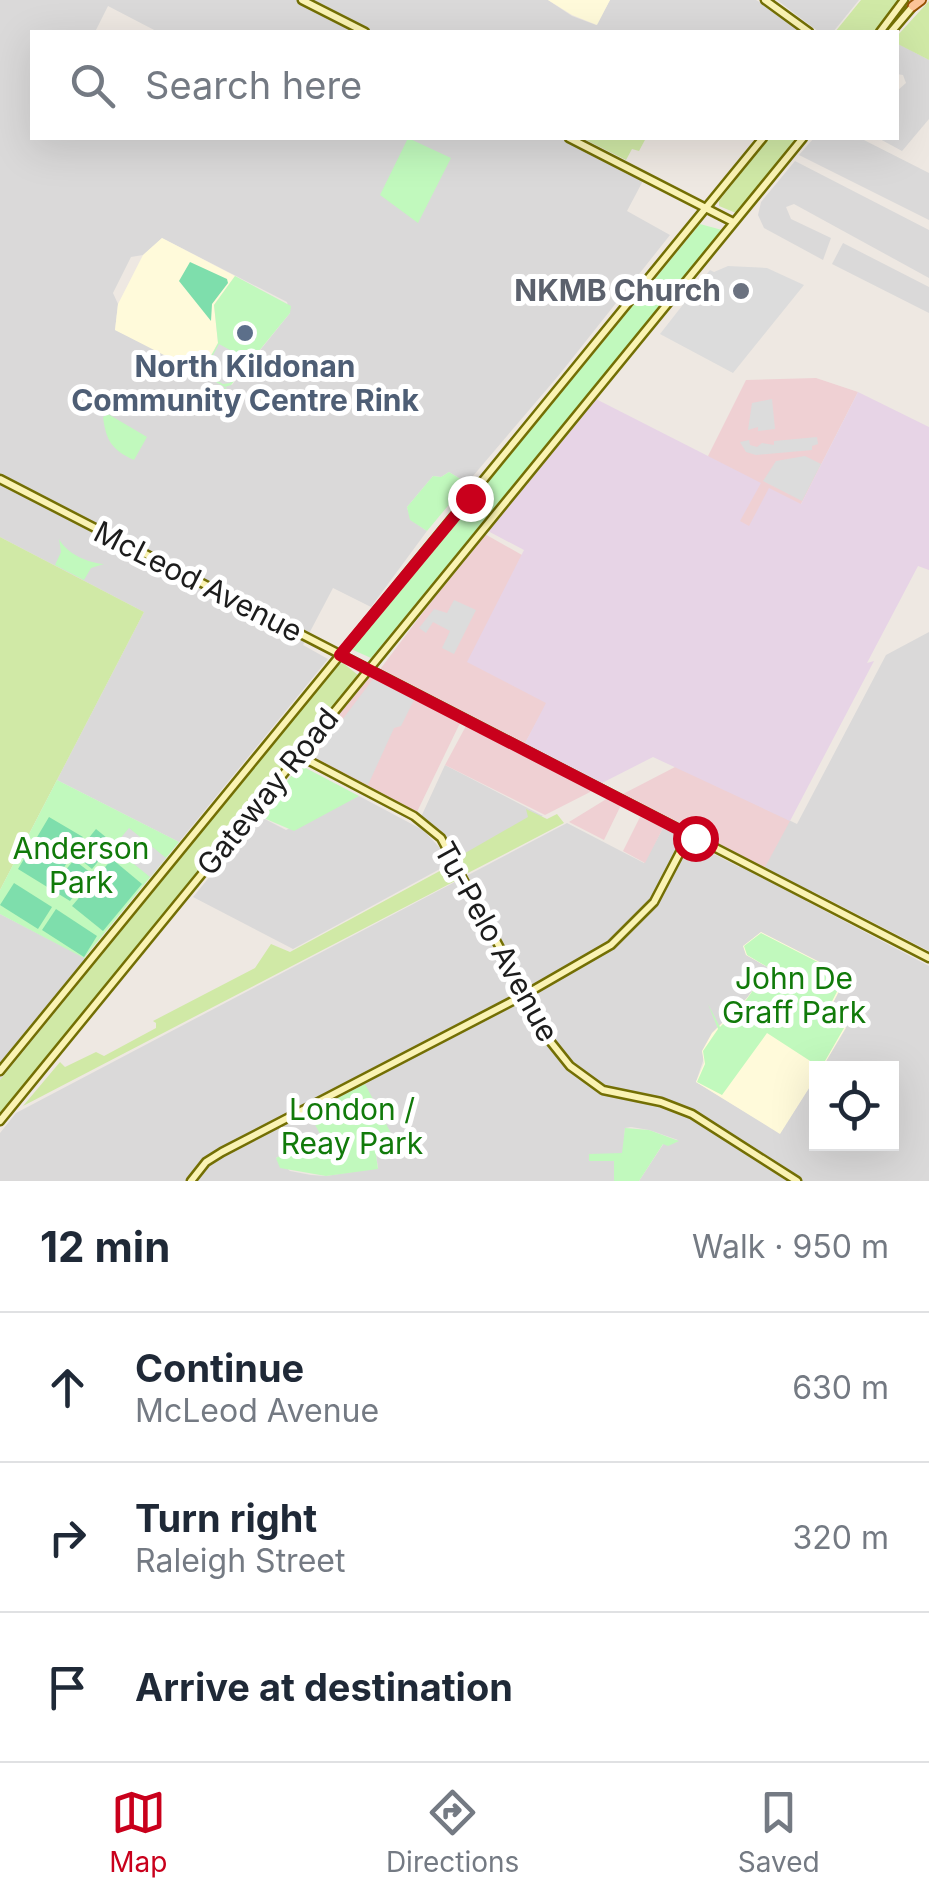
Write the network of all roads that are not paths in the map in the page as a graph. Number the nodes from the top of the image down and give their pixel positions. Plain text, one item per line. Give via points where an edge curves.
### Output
1 (302, 0) edge
2 (765, 0) edge
3 (914, 2) edge
4 (361, 30) edge
5 (806, 30) edge
6 (882, 30) edge
7 (893, 30) edge
8 (573, 140) edge
9 (761, 140) edge
10 (800, 140) edge
11 (706, 208) junction
12 (733, 222) junction
13 (0, 480) edge
14 (340, 655) junction
15 (368, 669) junction
16 (298, 756) junction
17 (689, 835) junction
18 (929, 958) edge
19 (526, 994) junction
20 (0, 1072) edge
21 (0, 1121) edge
22 (191, 1181) edge
23 (797, 1181) edge

1 - 4 street
2 - 5 street
3 - 6 street
3 - 7 street
8 - 11 street
9 - 11 street
10 - 12 street, Gateway Road
11 - 12 street
11 - 14 street
12 - 15 street, Gateway Road
13 - 14 street, McLeod Avenue
14 - 15 street, McLeod Avenue
14 - 20 street
15 - 16 street, Gateway Road
15 - 17 street, McLeod Avenue
16 - 19 street, Tu-Pelo Avenue via 434,831
16 - 21 street, Gateway Road
17 - 18 street, McLeod Avenue
17 - 19 street via 654,902 622,936
19 - 22 street via 222,1152
19 - 23 street, Tu-Pelo Avenue via 555,1050 591,1083 692,1114

